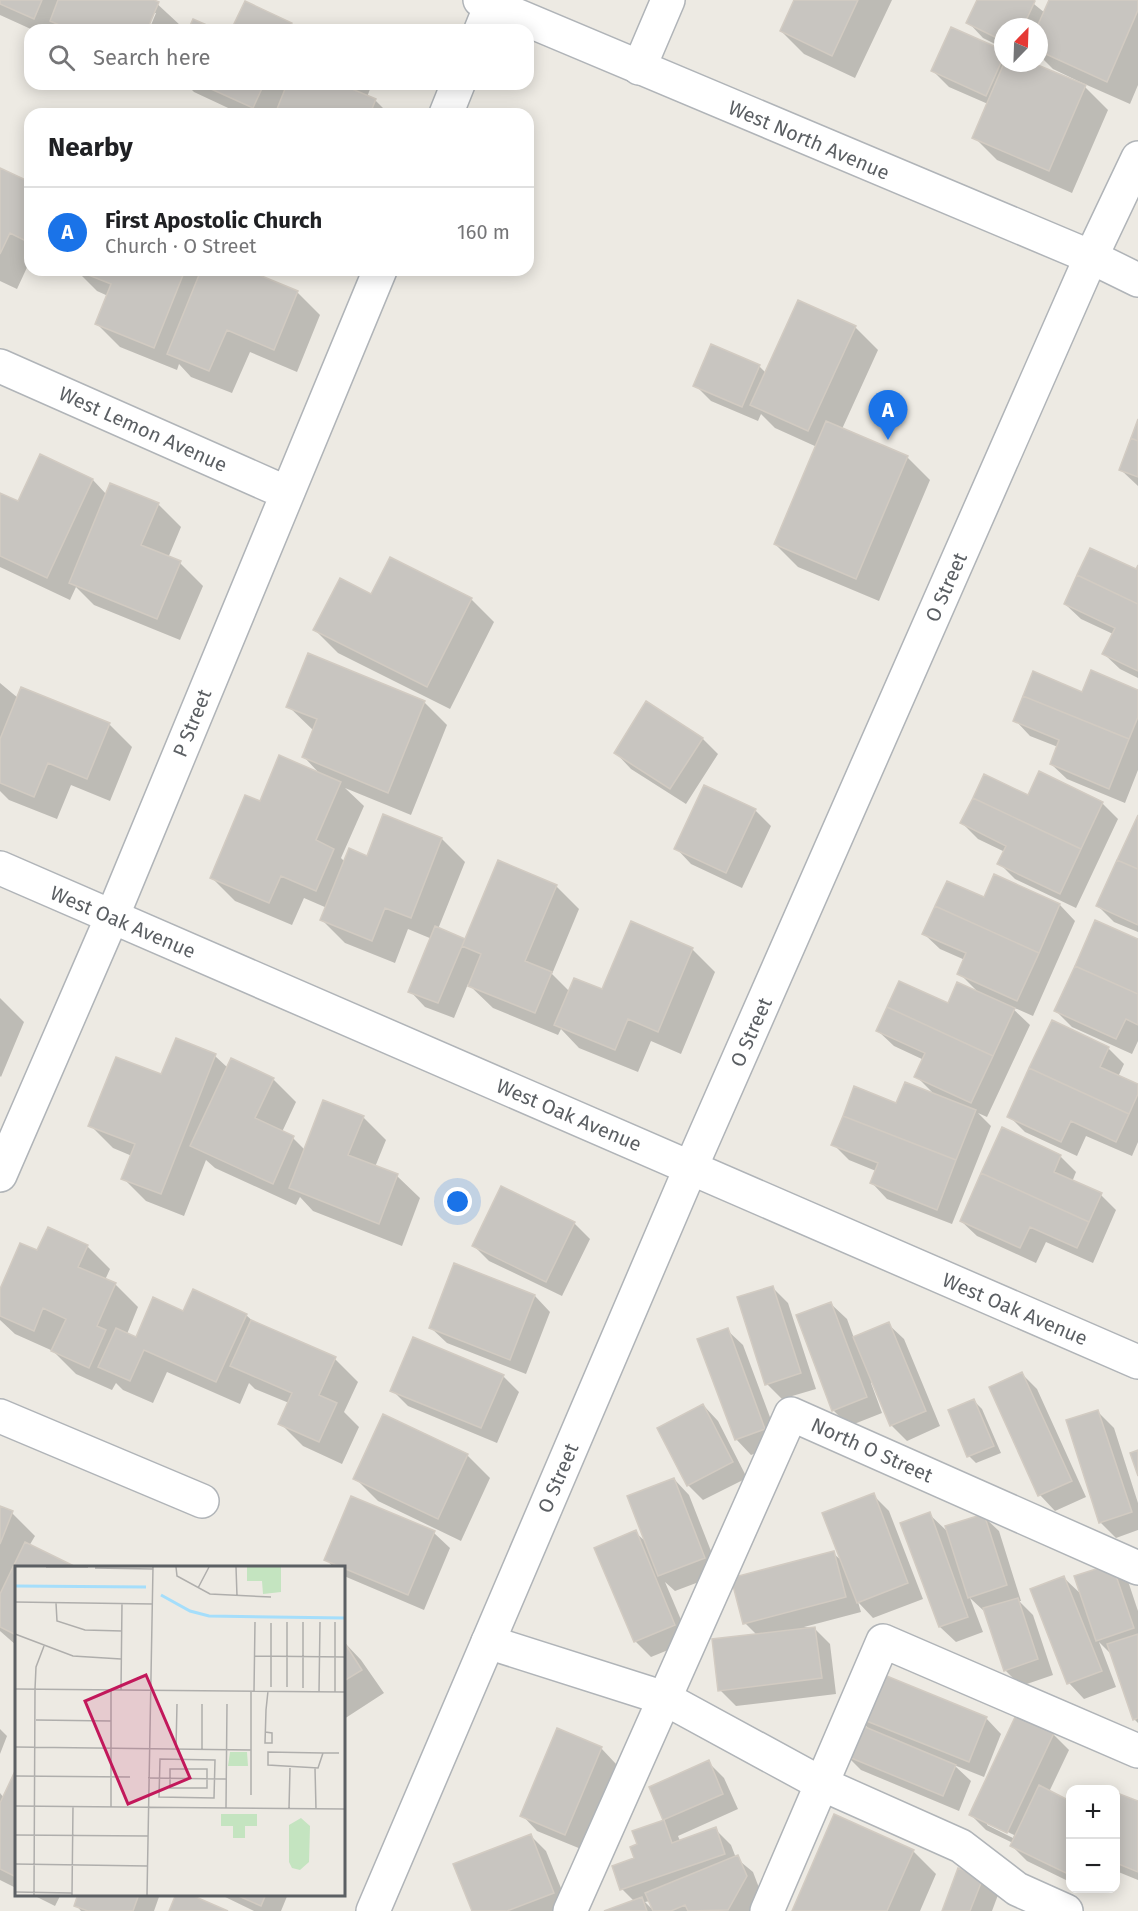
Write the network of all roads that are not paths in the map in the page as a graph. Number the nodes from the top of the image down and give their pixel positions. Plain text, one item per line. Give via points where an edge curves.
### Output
1 (668, 0) edge
2 (484, 12) edge
3 (517, 24) edge
4 (534, 30) edge
5 (639, 68) junction
6 (456, 90) edge
7 (448, 108) edge
8 (1138, 158) edge
9 (1091, 258) junction
10 (377, 276) edge
11 (1138, 280) edge
12 (0, 366) edge
13 (287, 493) junction
14 (0, 868) edge
15 (112, 917) junction
16 (691, 1167) junction
17 (0, 1175) edge
18 (1134, 1350) edge
19 (0, 1416) edge
20 (202, 1501) dead end
21 (1138, 1568) edge
22 (488, 1642) junction
23 (664, 1698) junction
24 (1138, 1751) edge
25 (822, 1784) junction
26 (373, 1911) edge
27 (570, 1911) edge
28 (767, 1911) edge
29 (1066, 1911) edge

1 - 5 street
2 - 3 street, West North Avenue
4 - 5 street, West North Avenue
5 - 9 street, West North Avenue
6 - 7 street
8 - 9 street, O Street
9 - 11 street, West North Avenue
9 - 16 street, O Street
10 - 13 street, P Street
12 - 13 street, West Lemon Avenue
13 - 15 street, P Street
14 - 15 street, West Oak Avenue
15 - 16 street, West Oak Avenue
15 - 17 street, P Street
16 - 18 street, West Oak Avenue
16 - 22 street, O Street
19 - 20 street
21 - 23 street, North O Street via 791,1414
22 - 23 street
22 - 26 street, O Street
23 - 25 street
23 - 27 street, North O Street
24 - 25 street via 883,1641
25 - 28 street
25 - 29 street via 961,1846 1017,1889

